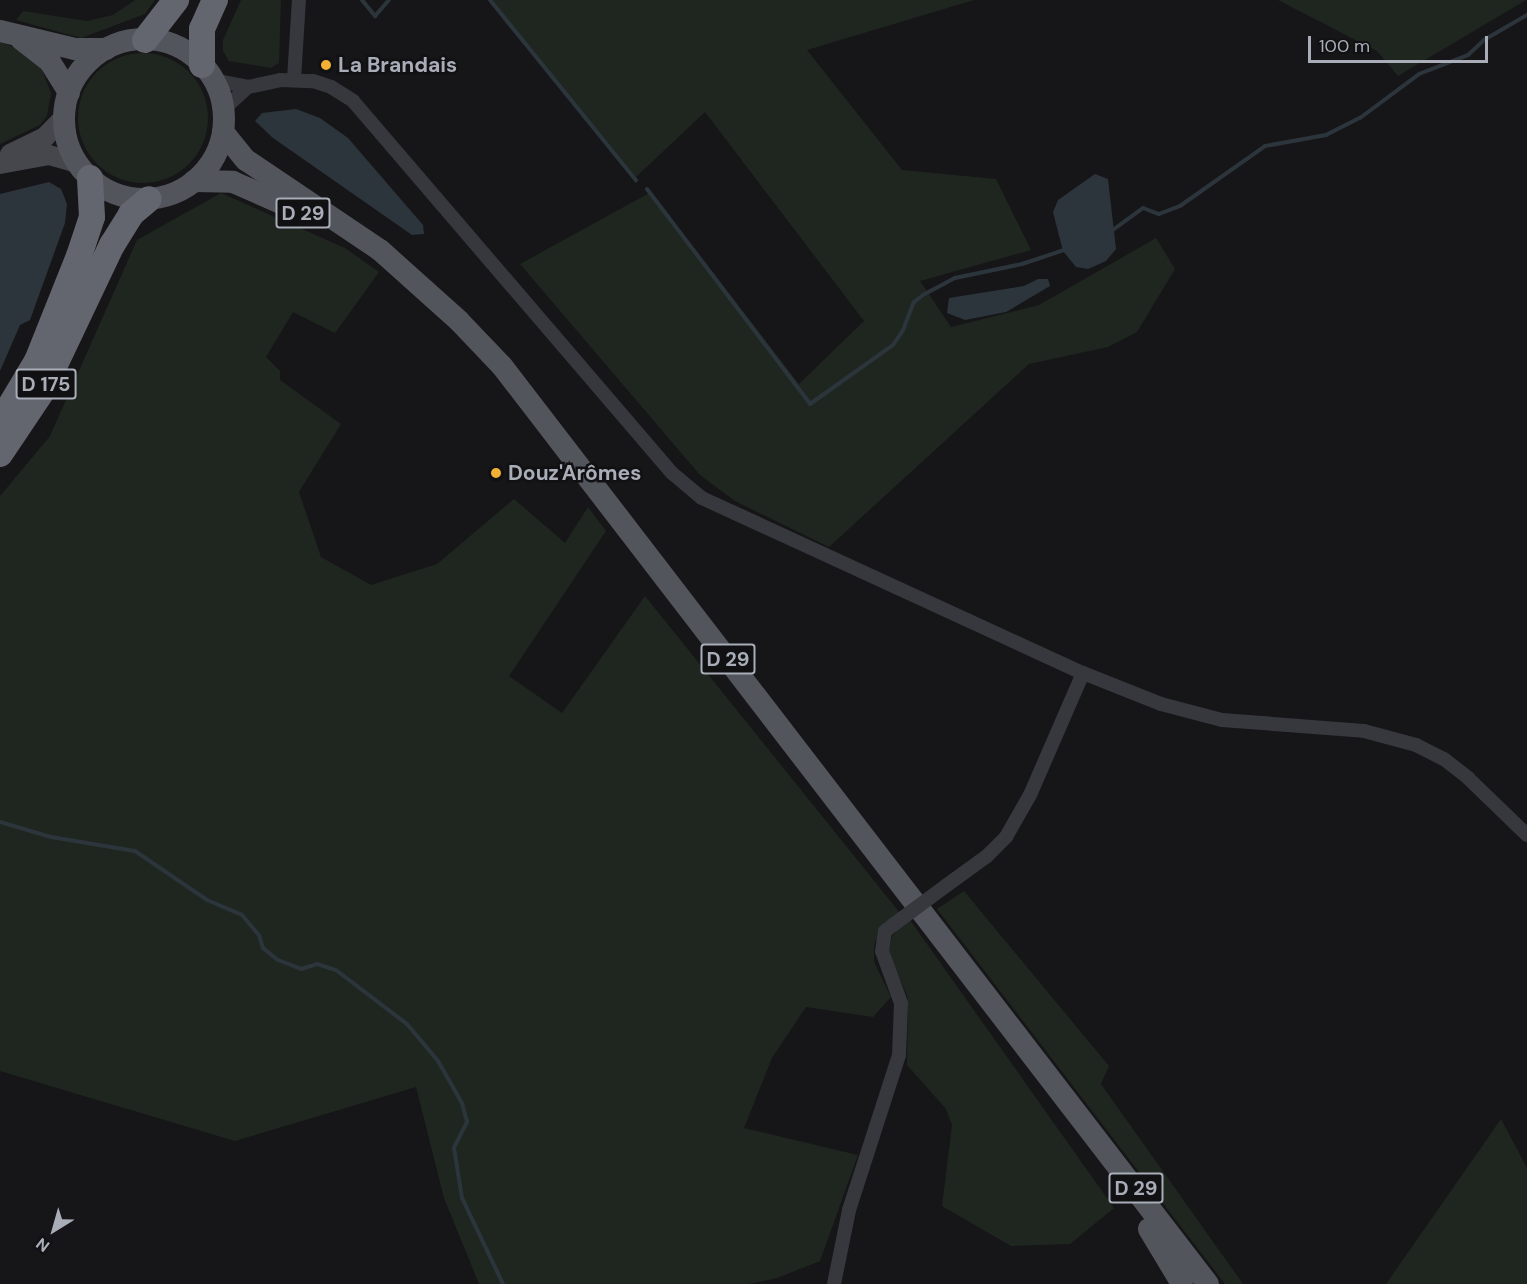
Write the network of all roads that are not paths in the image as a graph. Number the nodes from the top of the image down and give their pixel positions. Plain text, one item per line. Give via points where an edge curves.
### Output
1 (176, 0) edge
2 (215, 0) edge
3 (299, 0) edge
4 (6, 32) edge
5 (145, 40) junction
6 (106, 49) junction
7 (208, 72) junction
8 (294, 79) junction
9 (248, 87) junction
10 (69, 93) junction
11 (64, 117) junction
12 (223, 121) junction
13 (0, 159) edge
14 (0, 164) edge
15 (84, 170) junction
16 (194, 181) junction
17 (149, 199) junction
18 (403, 271) junction
19 (0, 423) edge
20 (0, 454) edge
21 (1083, 673) junction
22 (1527, 835) edge
23 (1061, 1095) junction
24 (834, 1284) edge
25 (1182, 1284) edge
26 (1208, 1284) edge

1 - 5 highway
2 - 7 highway via 202,29
3 - 8 street
4 - 6 main road via 75,50
4 - 10 main road via 50,62
5 - 6 main road
5 - 7 main road via 176,46
6 - 10 main road via 83,68
7 - 9 street
7 - 12 main road
8 - 9 street
8 - 21 street via 331,87 360,108 687,488 733,514
9 - 12 street
10 - 11 main road
11 - 13 street via 45,137
11 - 15 main road via 67,141
12 - 16 main road via 213,159
12 - 18 main road, D 29 via 246,160 362,235
14 - 15 street via 49,155
15 - 17 main road via 117,194
15 - 19 highway, D 175 via 92,217 37,361
16 - 17 main road via 173,194
16 - 18 main road, D 29 via 220,179 244,186 334,226
17 - 20 highway, D 175 via 131,214 112,245 43,390
18 - 23 main road, D 29 via 459,321 542,414
21 - 22 street via 1161,705 1203,716 1365,731 1408,742 1452,765
21 - 24 street, bridge via 1030,795 1006,837 987,856 885,931 882,951 902,1003 899,1055 849,1210
23 - 25 main road via 1075,1124 1163,1250
23 - 26 main road, D 29

